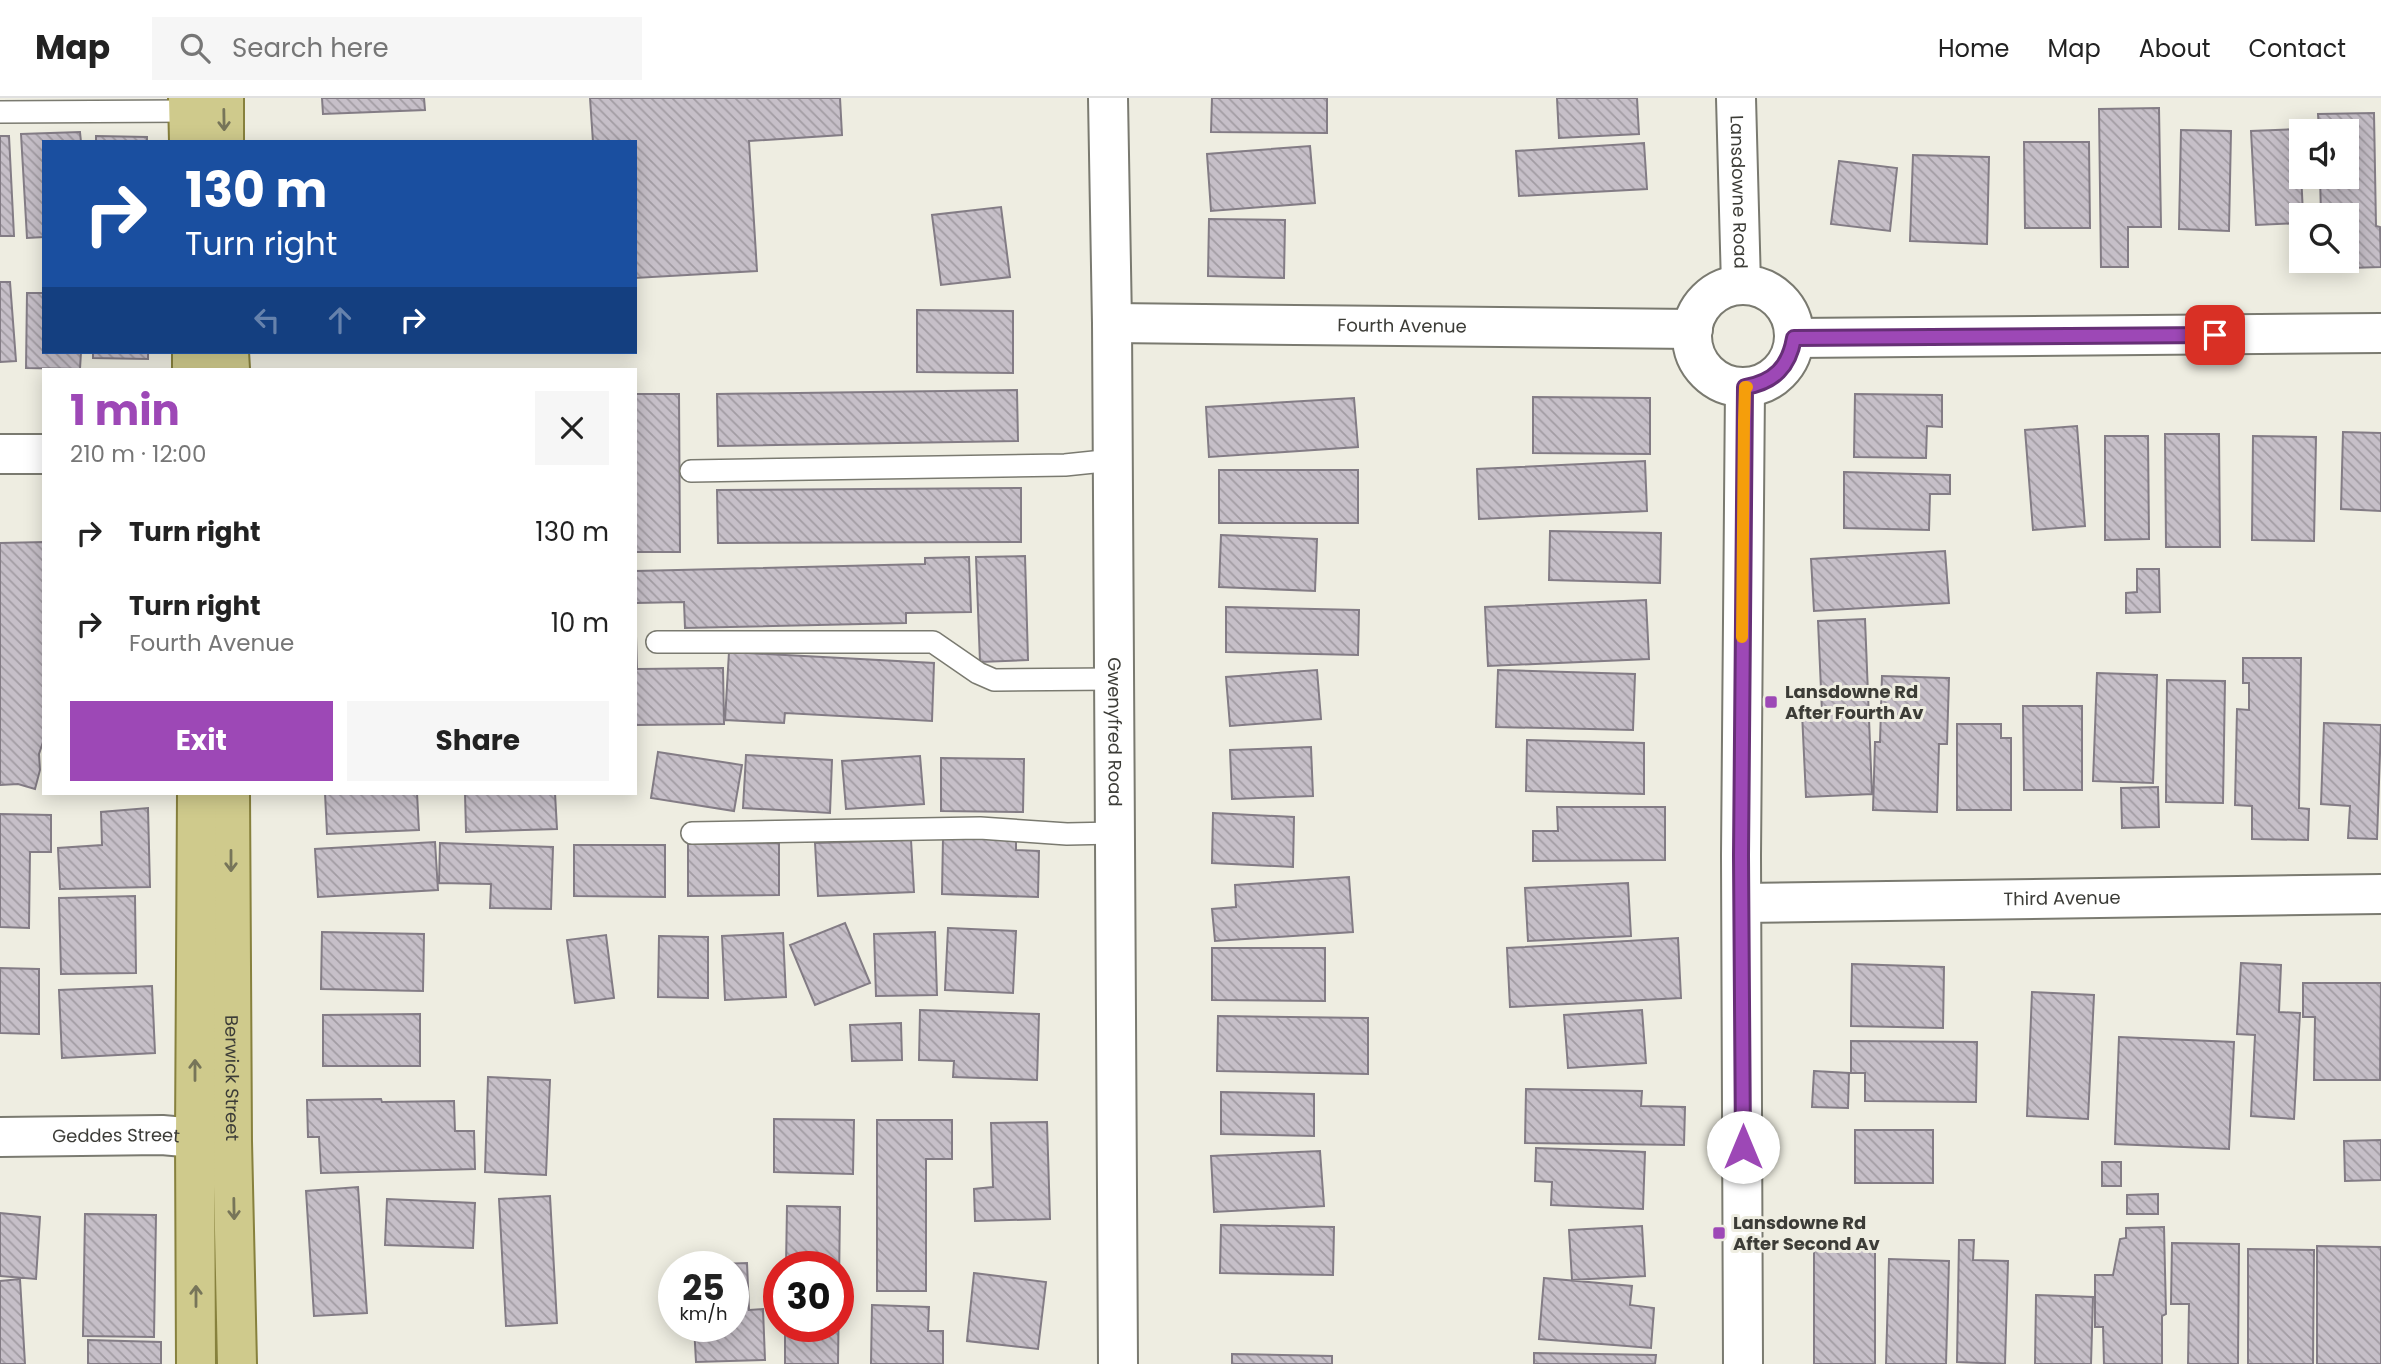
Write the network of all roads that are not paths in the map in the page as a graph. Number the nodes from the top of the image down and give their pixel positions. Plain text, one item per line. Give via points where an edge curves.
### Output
1 (224, 98) edge
2 (1108, 98) edge
3 (1736, 98) edge
4 (0, 111) edge
5 (188, 117) edge
6 (224, 140) edge
7 (1741, 285) junction
8 (1112, 323) junction
9 (1693, 329) junction
10 (2381, 333) edge
11 (1794, 338) junction
12 (1745, 387) junction
13 (0, 454) edge
14 (42, 454) edge
15 (1113, 460) junction
16 (691, 471) dead end
17 (657, 642) dead end
18 (1114, 680) junction
19 (197, 795) edge
20 (230, 795) edge
21 (692, 833) dead end
22 (1115, 833) junction
23 (2381, 894) edge
24 (1742, 903) junction
25 (0, 1137) edge
26 (195, 1138) junction
27 (232, 1141) junction
28 (196, 1364) edge
29 (237, 1364) edge
30 (1118, 1364) edge
31 (1743, 1364) edge

1 -> 6 main road
2 - 8 street, Gwenyfred Road
3 - 7 street, Lansdowne Road
4 - 5 lane
7 - 9 street via 1709,298
7 - 11 street via 1773,295 1792,322
8 - 9 street, Fourth Avenue
8 - 15 street, Gwenyfred Road
9 - 12 street via 1697,358 1705,370 1730,386
10 - 11 street
11 - 12 street via 1784,367 1760,384
12 - 24 street
13 - 14 street
15 - 16 lane via 1065,465
15 - 18 street, Gwenyfred Road
17 - 18 lane via 933,642 994,680
18 - 22 street, Gwenyfred Road
26 -> 19 main road, Berwick Street
20 -> 27 main road, Berwick Street
21 - 22 lane via 980,828
22 - 30 street, Gwenyfred Road
23 - 24 street, Third Avenue
24 - 31 street
25 - 26 street, Geddes Street
26 - 27 street, Geddes Street
28 -> 26 main road, Berwick Street
27 -> 29 main road, Berwick Street

